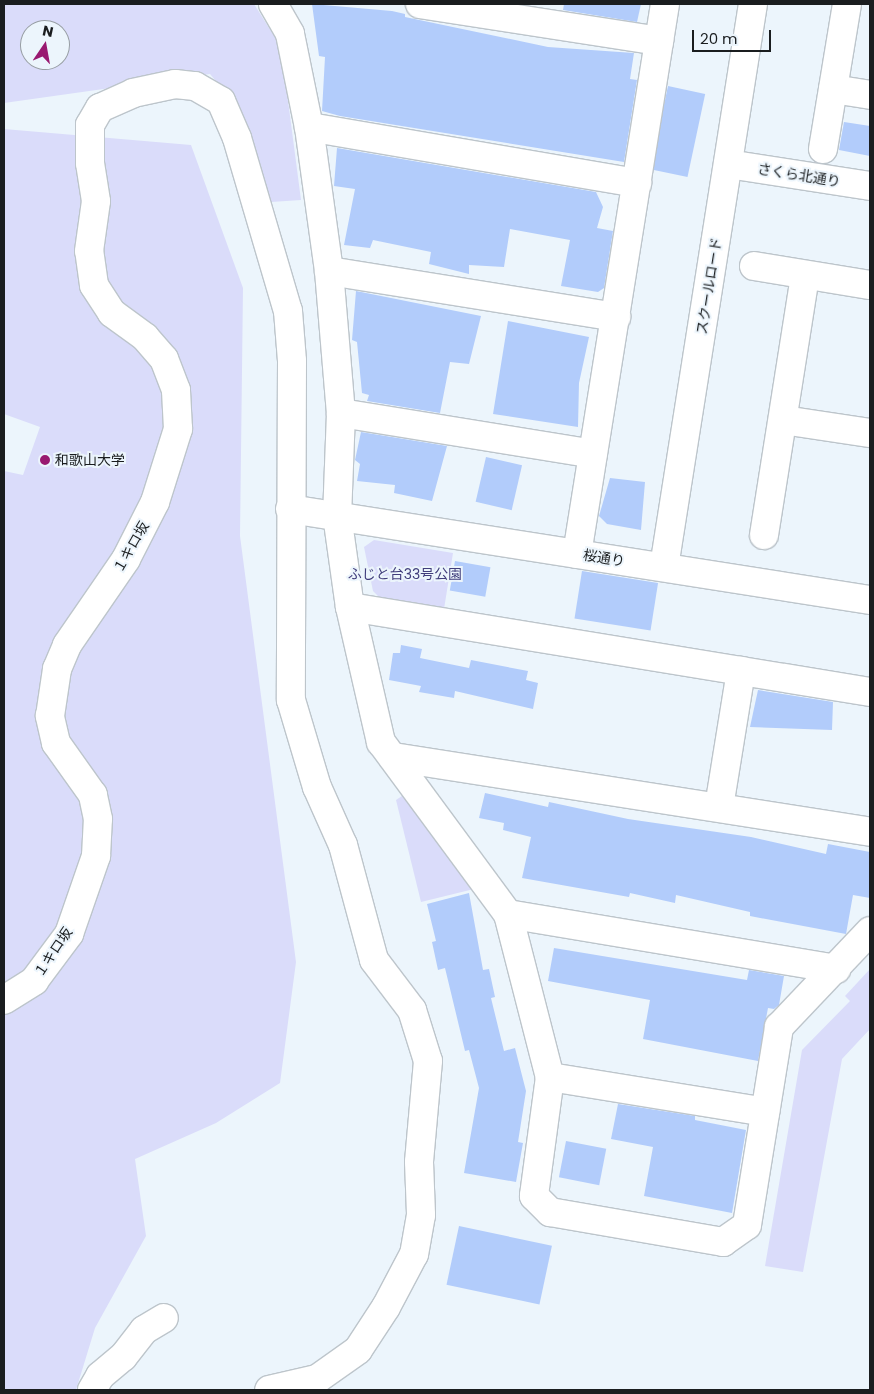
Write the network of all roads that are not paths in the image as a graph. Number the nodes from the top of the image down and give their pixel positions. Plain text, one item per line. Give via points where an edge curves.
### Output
1 (273, 4) edge
2 (420, 4) edge
3 (665, 4) edge
4 (753, 4) edge
5 (847, 4) edge
6 (659, 41) junction
7 (833, 89) junction
8 (870, 95) edge
9 (309, 127) junction
10 (823, 148) dead end
11 (728, 164) junction
12 (637, 182) junction
13 (870, 186) edge
14 (754, 266) dead end
15 (328, 271) junction
16 (806, 275) junction
17 (870, 285) edge
18 (616, 318) junction
19 (341, 413) junction
20 (783, 420) junction
21 (870, 433) edge
22 (593, 454) junction
23 (290, 509) junction
24 (337, 515) junction
25 (764, 535) dead end
26 (577, 554) junction
27 (664, 567) junction
28 (870, 600) edge
29 (350, 607) junction
30 (741, 671) junction
31 (870, 692) edge
32 (393, 756) junction
33 (719, 807) junction
34 (870, 832) edge
35 (508, 914) junction
36 (870, 932) edge
37 (836, 969) junction
38 (4, 1000) edge
39 (550, 1077) junction
40 (765, 1112) junction
41 (164, 1318) dead end
42 (92, 1390) edge
43 (268, 1390) edge

1 - 9 street via 290,34
2 - 6 street
3 - 6 street
4 - 11 street, スクールロード
5 - 7 street
6 - 12 street
7 - 8 street
7 - 10 street
9 - 12 street
9 - 15 street
11 - 13 street, さくら北通り
11 - 27 street, スクールロード
12 - 18 street
14 - 16 street
15 - 18 street
15 - 19 street
16 - 17 street
16 - 20 street
18 - 22 street
19 - 22 street
19 - 24 street
20 - 21 street
20 - 25 street
22 - 26 street
23 - 24 street, 桜通り
23 - 38 street, １キロ坂 via 292,361 288,311 237,138 221,101 195,86 175,84 133,93 100,108 90,126 90,163 96,201 90,251 94,285 112,313 145,337 164,359 176,390 178,428 156,502 126,559 67,645 57,669 50,716 56,743 92,795 98,819 96,856 69,934 34,980
23 - 43 street, １キロ坂 via 291,700 317,787 343,845 374,960 412,1010 428,1061 419,1162 421,1215 414,1254 386,1307 358,1350 317,1379
24 - 26 street, 桜通り
24 - 29 street
26 - 27 street, 桜通り
27 - 28 street, 桜通り
29 - 30 street
29 - 32 street via 381,742
30 - 31 street
30 - 33 street
32 - 33 street
32 - 35 street
33 - 34 street
35 - 37 street
35 - 39 street
36 - 37 street
37 - 40 street via 779,1027
39 - 40 street
39 - 40 street via 534,1196 550,1212 724,1242 747,1225
41 - 42 street via 144,1330 123,1357 100,1376

